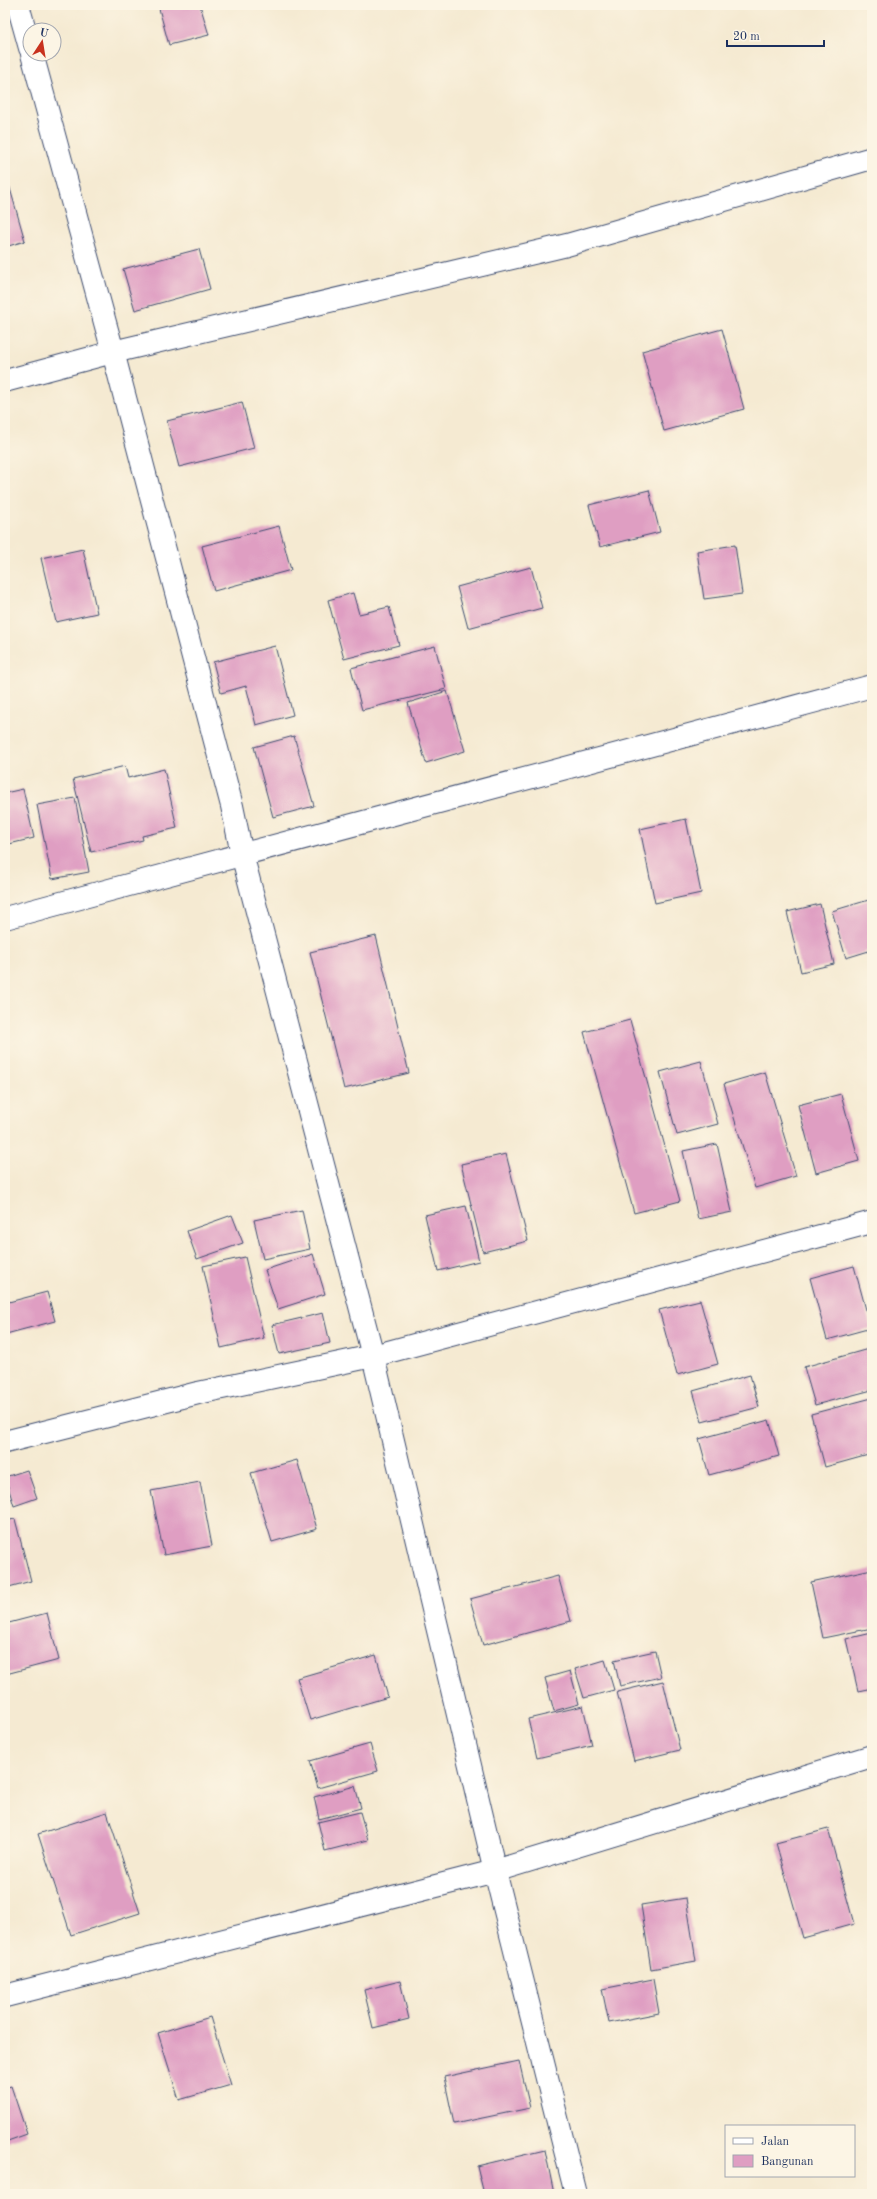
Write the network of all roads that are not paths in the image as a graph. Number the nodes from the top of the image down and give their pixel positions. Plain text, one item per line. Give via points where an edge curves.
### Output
1 (18, 5) edge
2 (23, 22) edge
3 (34, 62) edge
4 (872, 158) edge
5 (113, 352) junction
6 (5, 381) edge
7 (872, 686) edge
8 (242, 854) junction
9 (5, 918) edge
10 (872, 1222) edge
11 (373, 1356) junction
12 (5, 1442) edge
13 (872, 1756) edge
14 (495, 1870) junction
15 (5, 1996) edge
16 (576, 2194) edge

1 - 2 street
3 - 5 street
4 - 5 street via 567,245
5 - 6 street
5 - 8 street via 232,806
7 - 8 street
8 - 9 street
8 - 11 street
10 - 11 street
11 - 12 street via 198,1393
11 - 14 street
13 - 14 street
14 - 15 street
14 - 16 street

